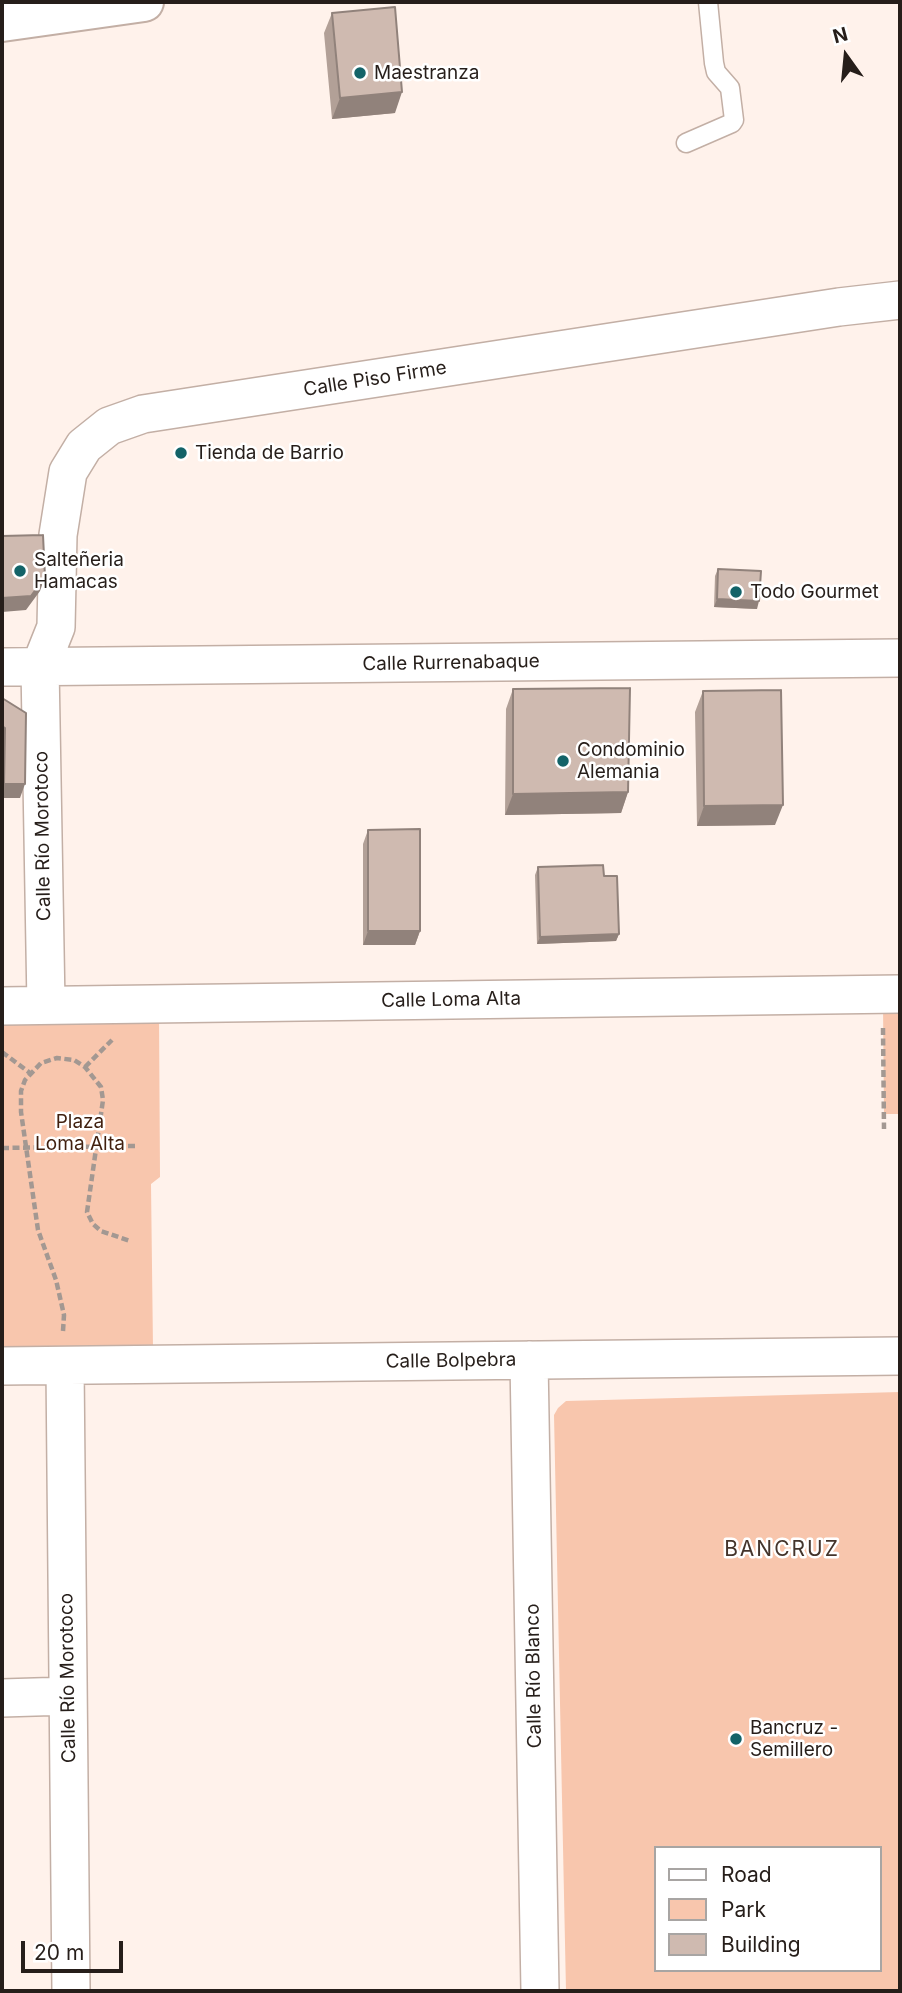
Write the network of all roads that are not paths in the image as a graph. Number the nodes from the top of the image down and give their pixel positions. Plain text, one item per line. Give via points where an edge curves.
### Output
1 (144, 2) edge
2 (708, 2) edge
3 (2, 22) edge
4 (686, 143) dead end
5 (900, 300) edge
6 (900, 658) edge
7 (2, 667) edge
8 (40, 667) junction
9 (891, 995) edge
10 (46, 1005) junction
11 (2, 1006) edge
12 (900, 1356) edge
13 (529, 1360) junction
14 (2, 1366) edge
15 (65, 1366) junction
16 (68, 1696) junction
17 (2, 1698) edge
18 (71, 1991) edge
19 (540, 1991) edge

1 - 3 highway
2 - 4 lane via 716,72 730,88 734,120
5 - 8 street, Calle Piso Firme via 143,414 109,426 84,446 68,472 58,535 56,627
6 - 8 street, Calle Rurrenabaque
7 - 8 street, Calle Rurrenabaque
8 - 10 street, Calle Río Morotoco
9 - 10 street, Calle Loma Alta
10 - 11 street, Calle Loma Alta
12 - 13 street, Calle Bolpebra
13 - 15 street, Calle Bolpebra
13 - 19 street, Calle Río Blanco
14 - 15 street, Calle Bolpebra
15 - 16 street, Calle Río Morotoco
16 - 17 street
16 - 18 street, Calle Río Morotoco

